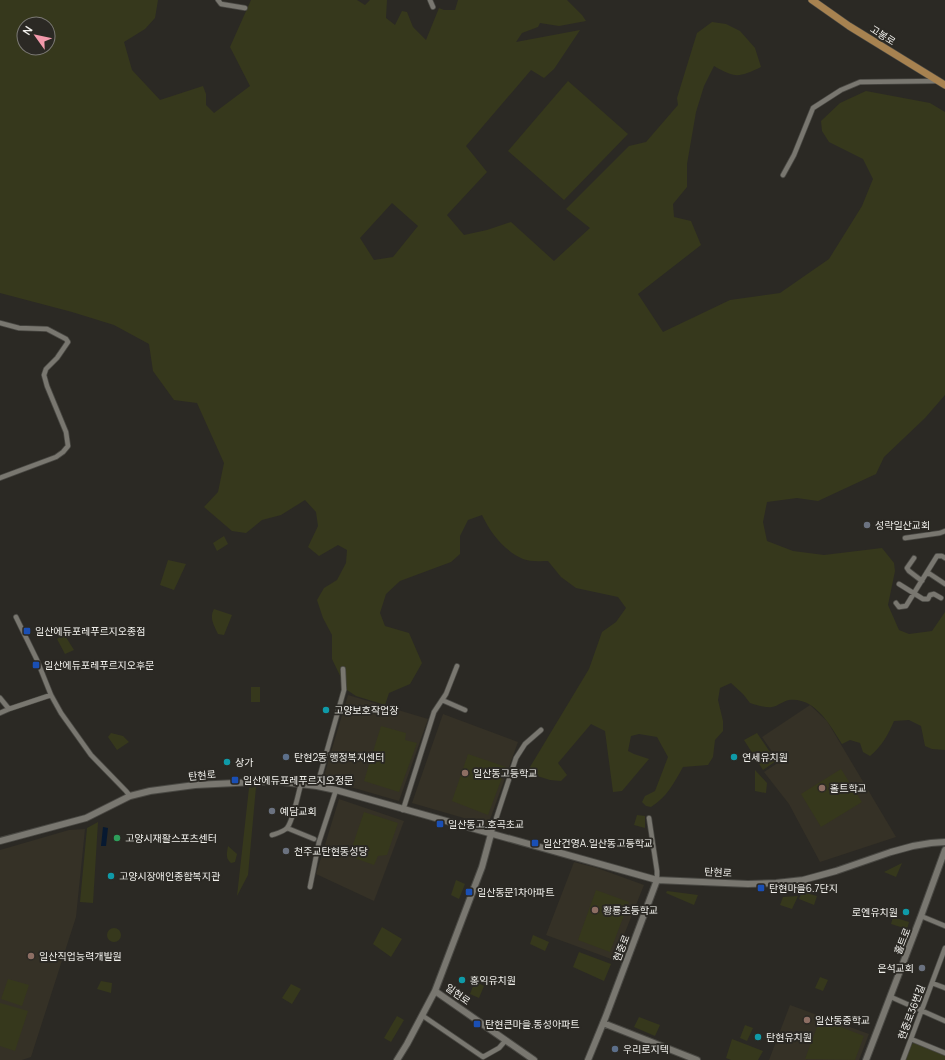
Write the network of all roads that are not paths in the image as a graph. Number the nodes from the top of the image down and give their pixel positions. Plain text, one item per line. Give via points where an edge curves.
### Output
1 (218, 0) edge
2 (430, 0) edge
3 (812, 0) edge
4 (433, 7) dead end
5 (245, 8) dead end
6 (938, 81) junction
7 (945, 85) edge
8 (783, 175) dead end
9 (0, 323) edge
10 (0, 478) edge
11 (945, 531) edge
12 (905, 538) dead end
13 (914, 558) dead end
14 (945, 558) edge
15 (927, 572) junction
16 (922, 580) junction
17 (899, 584) dead end
18 (945, 584) edge
19 (914, 593) junction
20 (941, 598) dead end
21 (896, 603) dead end
22 (16, 617) dead end
23 (457, 666) dead end
24 (343, 669) dead end
25 (51, 695) junction
26 (0, 698) edge
27 (442, 700) junction
28 (9, 709) junction
29 (465, 710) dead end
30 (0, 713) edge
31 (541, 730) dead end
32 (301, 784) junction
33 (317, 786) junction
34 (336, 790) junction
35 (130, 796) junction
36 (404, 810) junction
37 (649, 818) dead end
38 (287, 828) junction
39 (491, 834) junction
40 (272, 835) dead end
41 (314, 839) dead end
42 (0, 841) edge
43 (945, 842) edge
44 (945, 850) edge
45 (657, 880) junction
46 (310, 887) dead end
47 (922, 916) junction
48 (945, 926) edge
49 (945, 948) edge
50 (943, 958) edge
51 (932, 983) junction
52 (945, 988) edge
53 (435, 991) junction
54 (891, 998) junction
55 (922, 1012) junction
56 (423, 1016) junction
57 (945, 1021) edge
58 (603, 1024) junction
59 (506, 1040) junction
60 (911, 1040) junction
61 (945, 1053) edge
62 (396, 1060) edge
63 (534, 1060) edge
64 (588, 1060) edge
65 (697, 1060) edge
66 (866, 1060) edge
67 (903, 1060) edge

1 - 5 street via 222,4
2 - 4 street
3 - 6 main road, 고봉로
6 - 7 main road, 고봉로
6 - 8 street via 860,82 841,90 813,108
9 - 10 street via 19,328 47,329 68,342 44,375 66,432 68,446 56,457
11 - 12 street
13 - 16 street via 907,568 908,571
14 - 15 street via 937,556
15 - 16 street
15 - 18 street
16 - 19 street
17 - 19 street
19 - 20 street via 923,599 934,594
19 - 21 street via 906,606 899,607
22 - 25 street via 38,660
23 - 27 street
24 - 33 street via 344,690
25 - 28 street
25 - 35 street via 91,755
26 - 28 street
27 - 29 street
27 - 36 street via 434,712
28 - 30 street
31 - 39 street via 525,744 516,758
32 - 33 main road, 탄현로
32 - 35 main road, 탄현로 via 274,781 217,784 150,791
32 - 38 street
33 - 34 main road, 탄현로
34 - 36 main road, 탄현로
34 - 46 street via 319,842
35 - 42 main road, 탄현로 via 86,818
36 - 39 main road, 탄현로
37 - 45 street
38 - 40 street
38 - 41 street
39 - 45 main road, 탄현로
39 - 53 main road via 482,867
43 - 45 main road, 탄현로 via 913,846 796,881 748,884
44 - 47 main road, 홀트로
45 - 58 main road, 현중로
47 - 48 street
47 - 54 main road, 홀트로
49 - 50 street, 현중로36번길
50 - 51 street, 현중로36번길
51 - 52 street
51 - 55 street, 현중로36번길
53 - 56 main road, 일현로
53 - 59 main road, 일현로
54 - 55 street
54 - 66 main road, 홀트로
55 - 57 street
55 - 60 street, 현중로36번길
56 - 59 street via 483,1057 499,1048
56 - 62 main road, 일현로
58 - 64 main road, 현중로
58 - 65 main road
59 - 63 main road, 일현로
60 - 61 street
60 - 67 street, 현중로36번길

